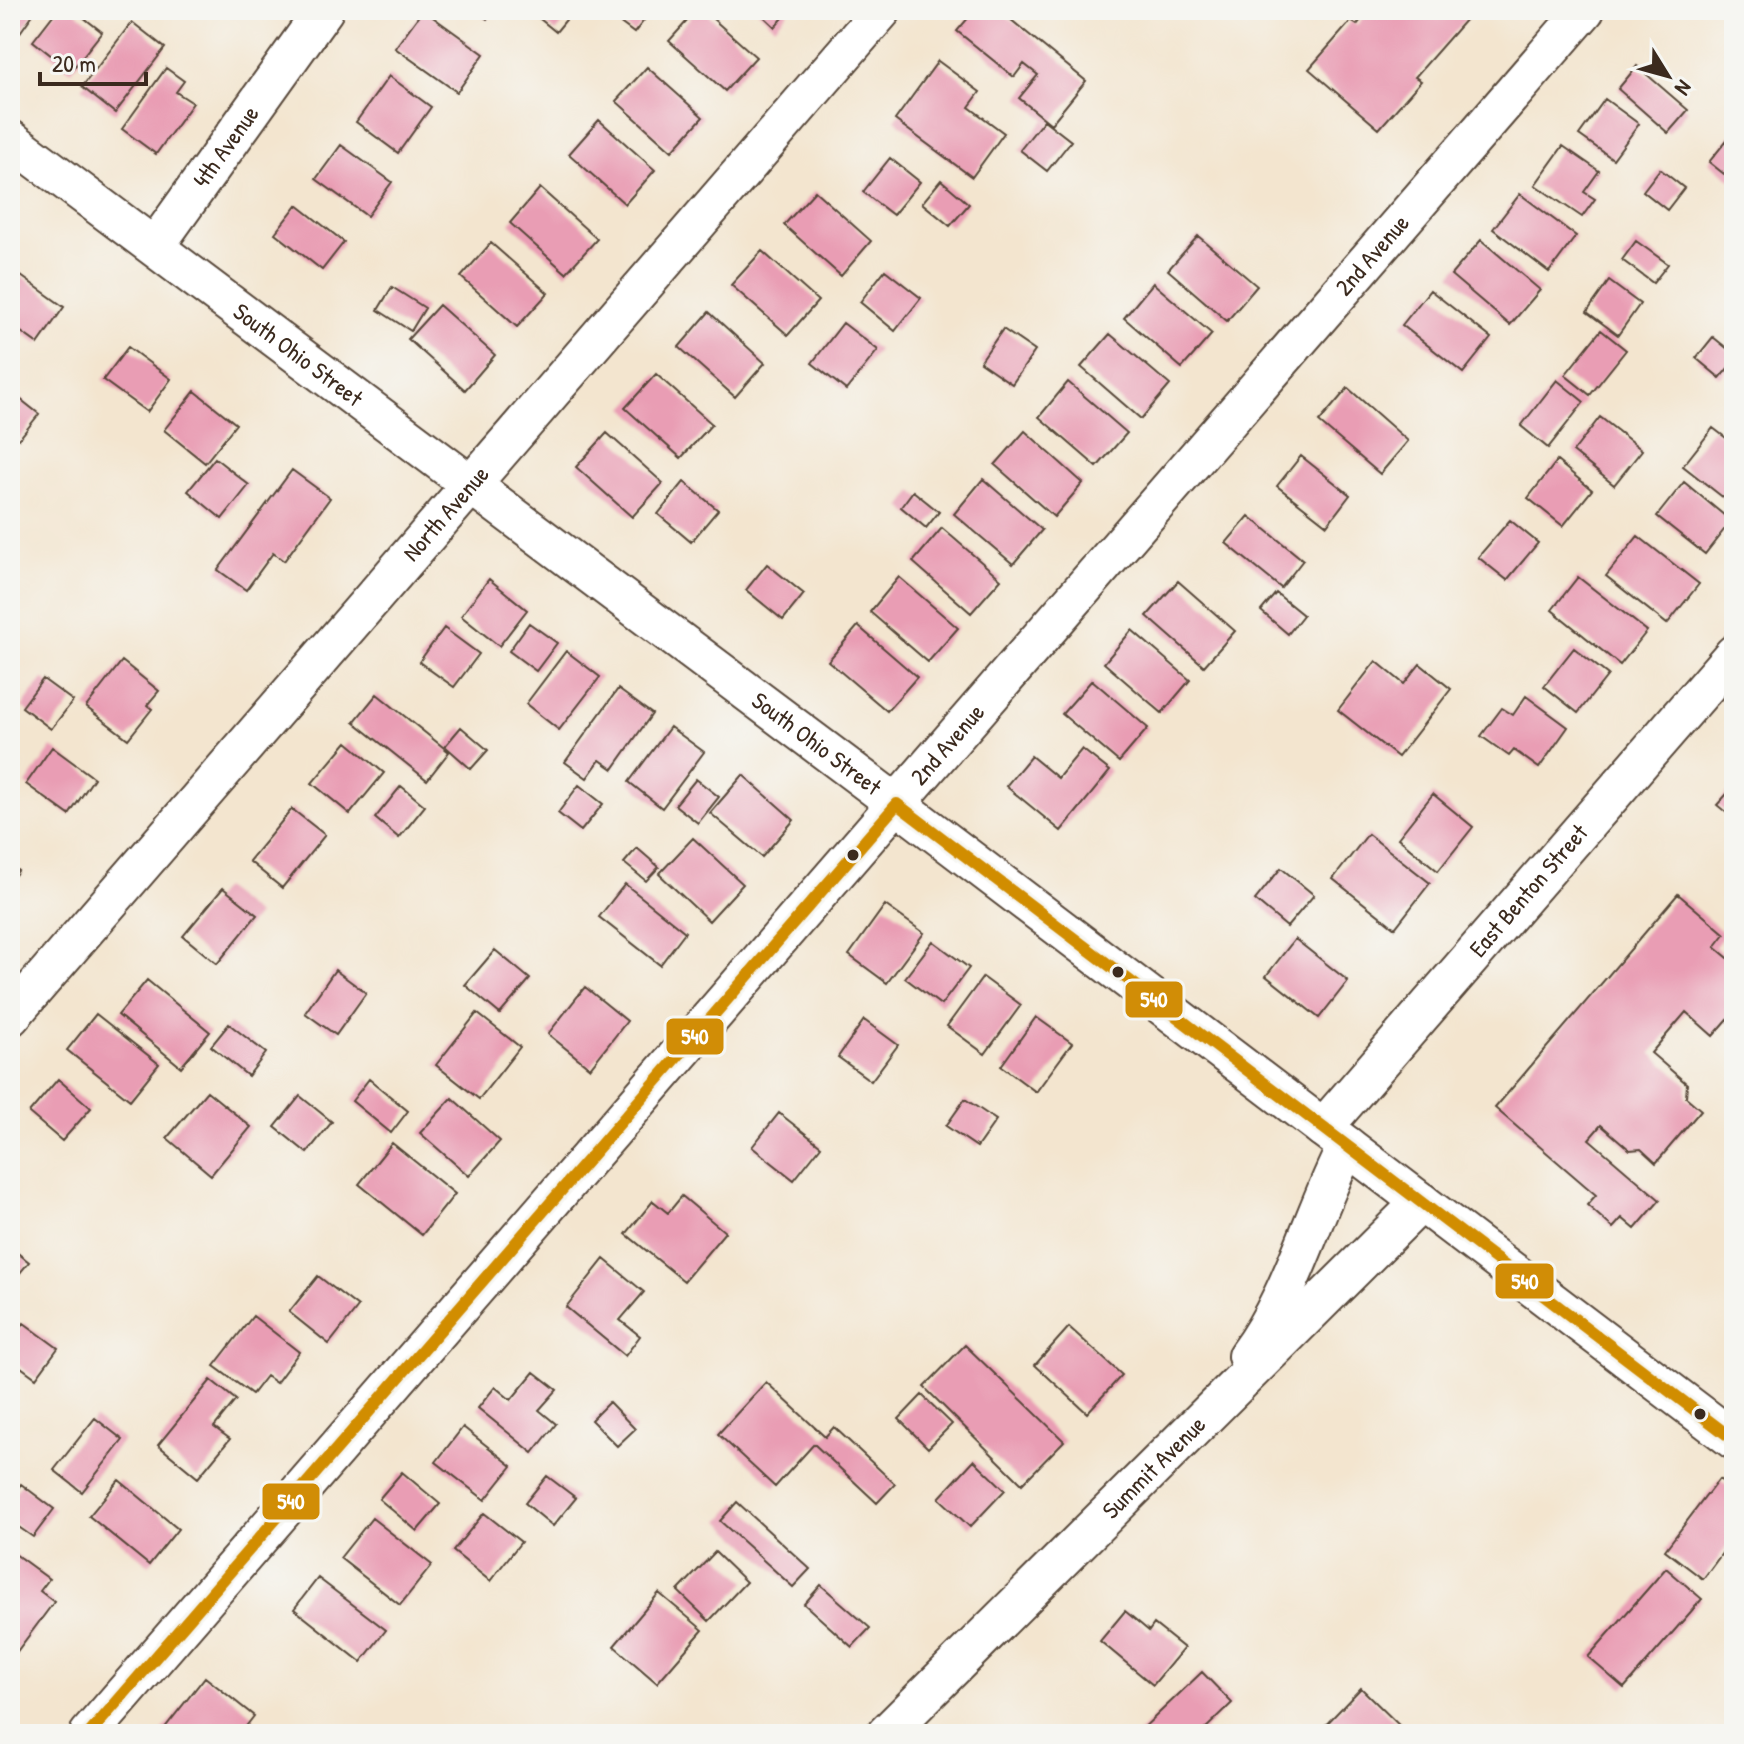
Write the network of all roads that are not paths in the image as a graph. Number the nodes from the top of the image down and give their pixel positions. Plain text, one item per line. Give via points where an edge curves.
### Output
1 (324, 10) edge
2 (882, 10) edge
3 (1585, 10) edge
4 (10, 139) edge
5 (155, 246) junction
6 (471, 485) junction
7 (1734, 654) edge
8 (897, 804) junction
9 (10, 1017) edge
10 (1335, 1137) junction
11 (1421, 1202) junction
12 (1191, 1428) junction
13 (1734, 1440) edge
14 (89, 1734) edge
15 (886, 1734) edge

1 - 5 street, 4th Avenue
2 - 6 street, North Avenue
3 - 8 street, 2nd Avenue
4 - 5 street, South Ohio Street
5 - 6 street, South Ohio Street
6 - 8 street, South Ohio Street
6 - 9 street, North Avenue
7 - 10 street, East Benton Street
8 - 10 street, South Ohio Street
8 - 14 street, 2nd Avenue
10 - 11 street, South Ohio Street
10 - 12 street, East Benton Street via 1329,1182 1277,1304 1256,1344
11 - 12 street, Summit Avenue
11 - 13 street, South Ohio Street
12 - 15 street, Summit Avenue

